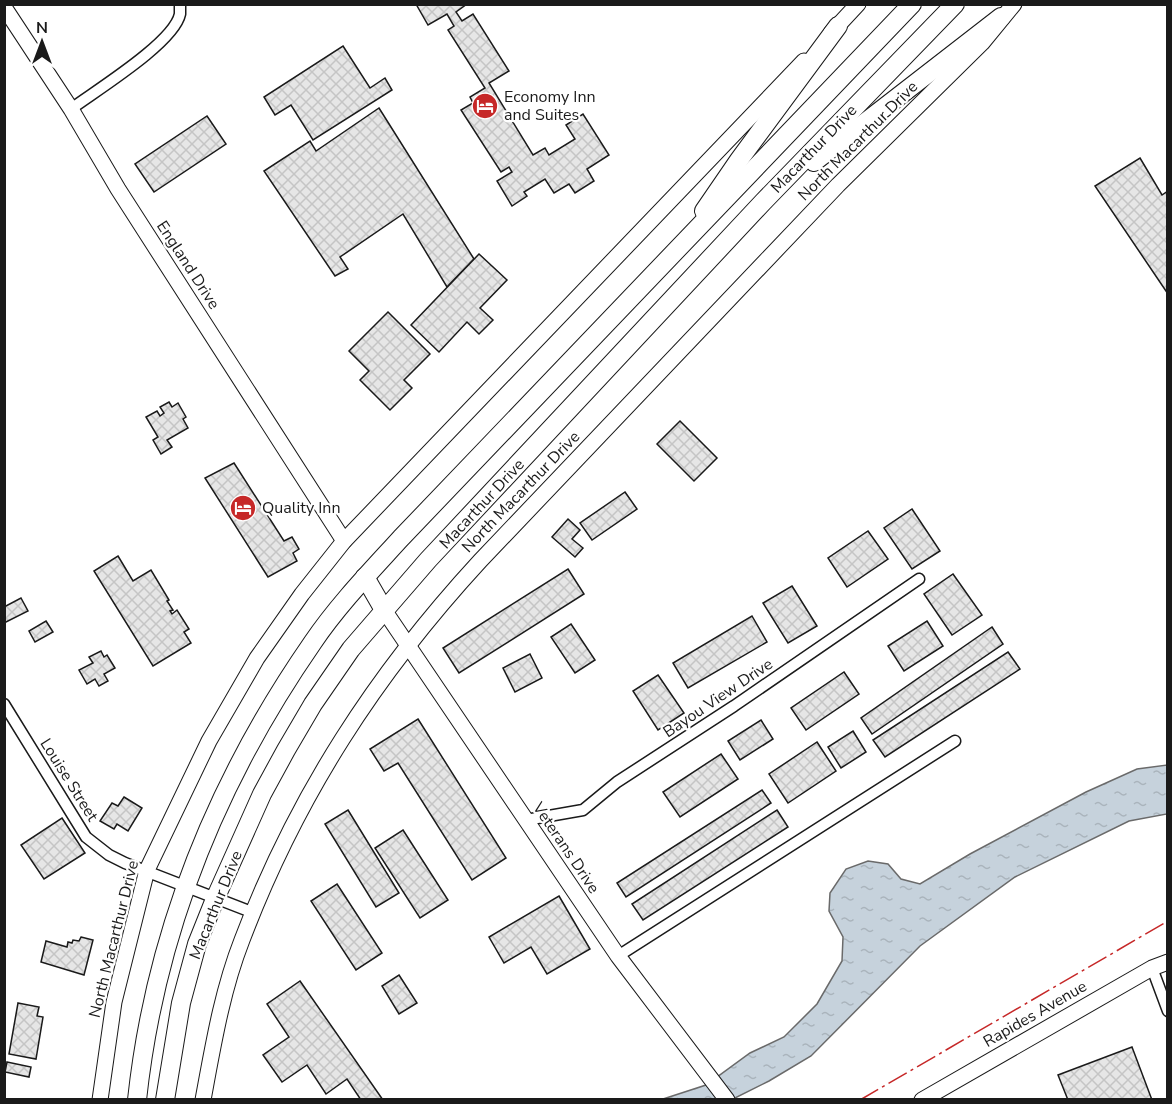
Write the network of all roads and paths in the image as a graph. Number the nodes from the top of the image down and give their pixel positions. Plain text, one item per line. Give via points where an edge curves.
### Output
1 (180, 4) edge
2 (858, 4) edge
3 (912, 4) edge
4 (956, 4) edge
5 (4, 7) edge
6 (1007, 11) edge
7 (838, 26) junction
8 (70, 110) junction
9 (763, 202) junction
10 (673, 256) junction
11 (344, 541) junction
12 (365, 577) junction
13 (919, 579) dead end
14 (384, 610) junction
15 (408, 644) junction
16 (4, 704) edge
17 (955, 741) dead end
18 (526, 820) junction
19 (147, 870) junction
20 (185, 885) junction
21 (215, 899) junction
22 (254, 913) junction
23 (618, 956) junction
24 (1167, 962) edge
25 (1152, 968) junction
26 (1167, 1011) edge
27 (100, 1100) edge
28 (137, 1100) edge
29 (165, 1100) edge
30 (203, 1100) edge
31 (728, 1100) edge
32 (922, 1100) edge

1 - 8 street via 175,25 160,43
2 - 7 street, North Macarthur Drive
3 - 10 highway, Macarthur Drive
4 - 9 highway, Macarthur Drive
5 - 8 street, England Drive
6 - 9 highway
6 - 15 street, North Macarthur Drive via 982,43 838,185 480,561
7 - 10 highway
7 - 11 street, North Macarthur Drive
8 - 11 street, England Drive
9 - 14 highway, Macarthur Drive
10 - 12 highway, Macarthur Drive
11 - 19 street, North Macarthur Drive via 257,658 209,741
12 - 14 highway
12 - 20 highway, Macarthur Drive via 314,641 268,713 228,785
13 - 18 street, Bayou View Drive via 616,782 583,810
14 - 15 street, Veterans Drive
14 - 21 highway, Macarthur Drive via 332,677 286,750
15 - 18 street, Veterans Drive
15 - 22 street, North Macarthur Drive via 331,756 284,843
16 - 19 street, Louise Street via 86,837 109,855
17 - 23 street
18 - 23 street, Veterans Drive
19 - 20 street, Louise Street
19 - 27 street, North Macarthur Drive via 114,1002
20 - 21 street, Louise Street
20 - 28 highway, Macarthur Drive via 152,1002
21 - 22 street, Louise Street
21 - 29 highway, Macarthur Drive via 197,944 181,1003
22 - 30 street, North Macarthur Drive via 228,983
23 - 31 street, Veterans Drive
24 - 25 street, Rapides Avenue
25 - 26 street
25 - 32 street, Rapides Avenue

